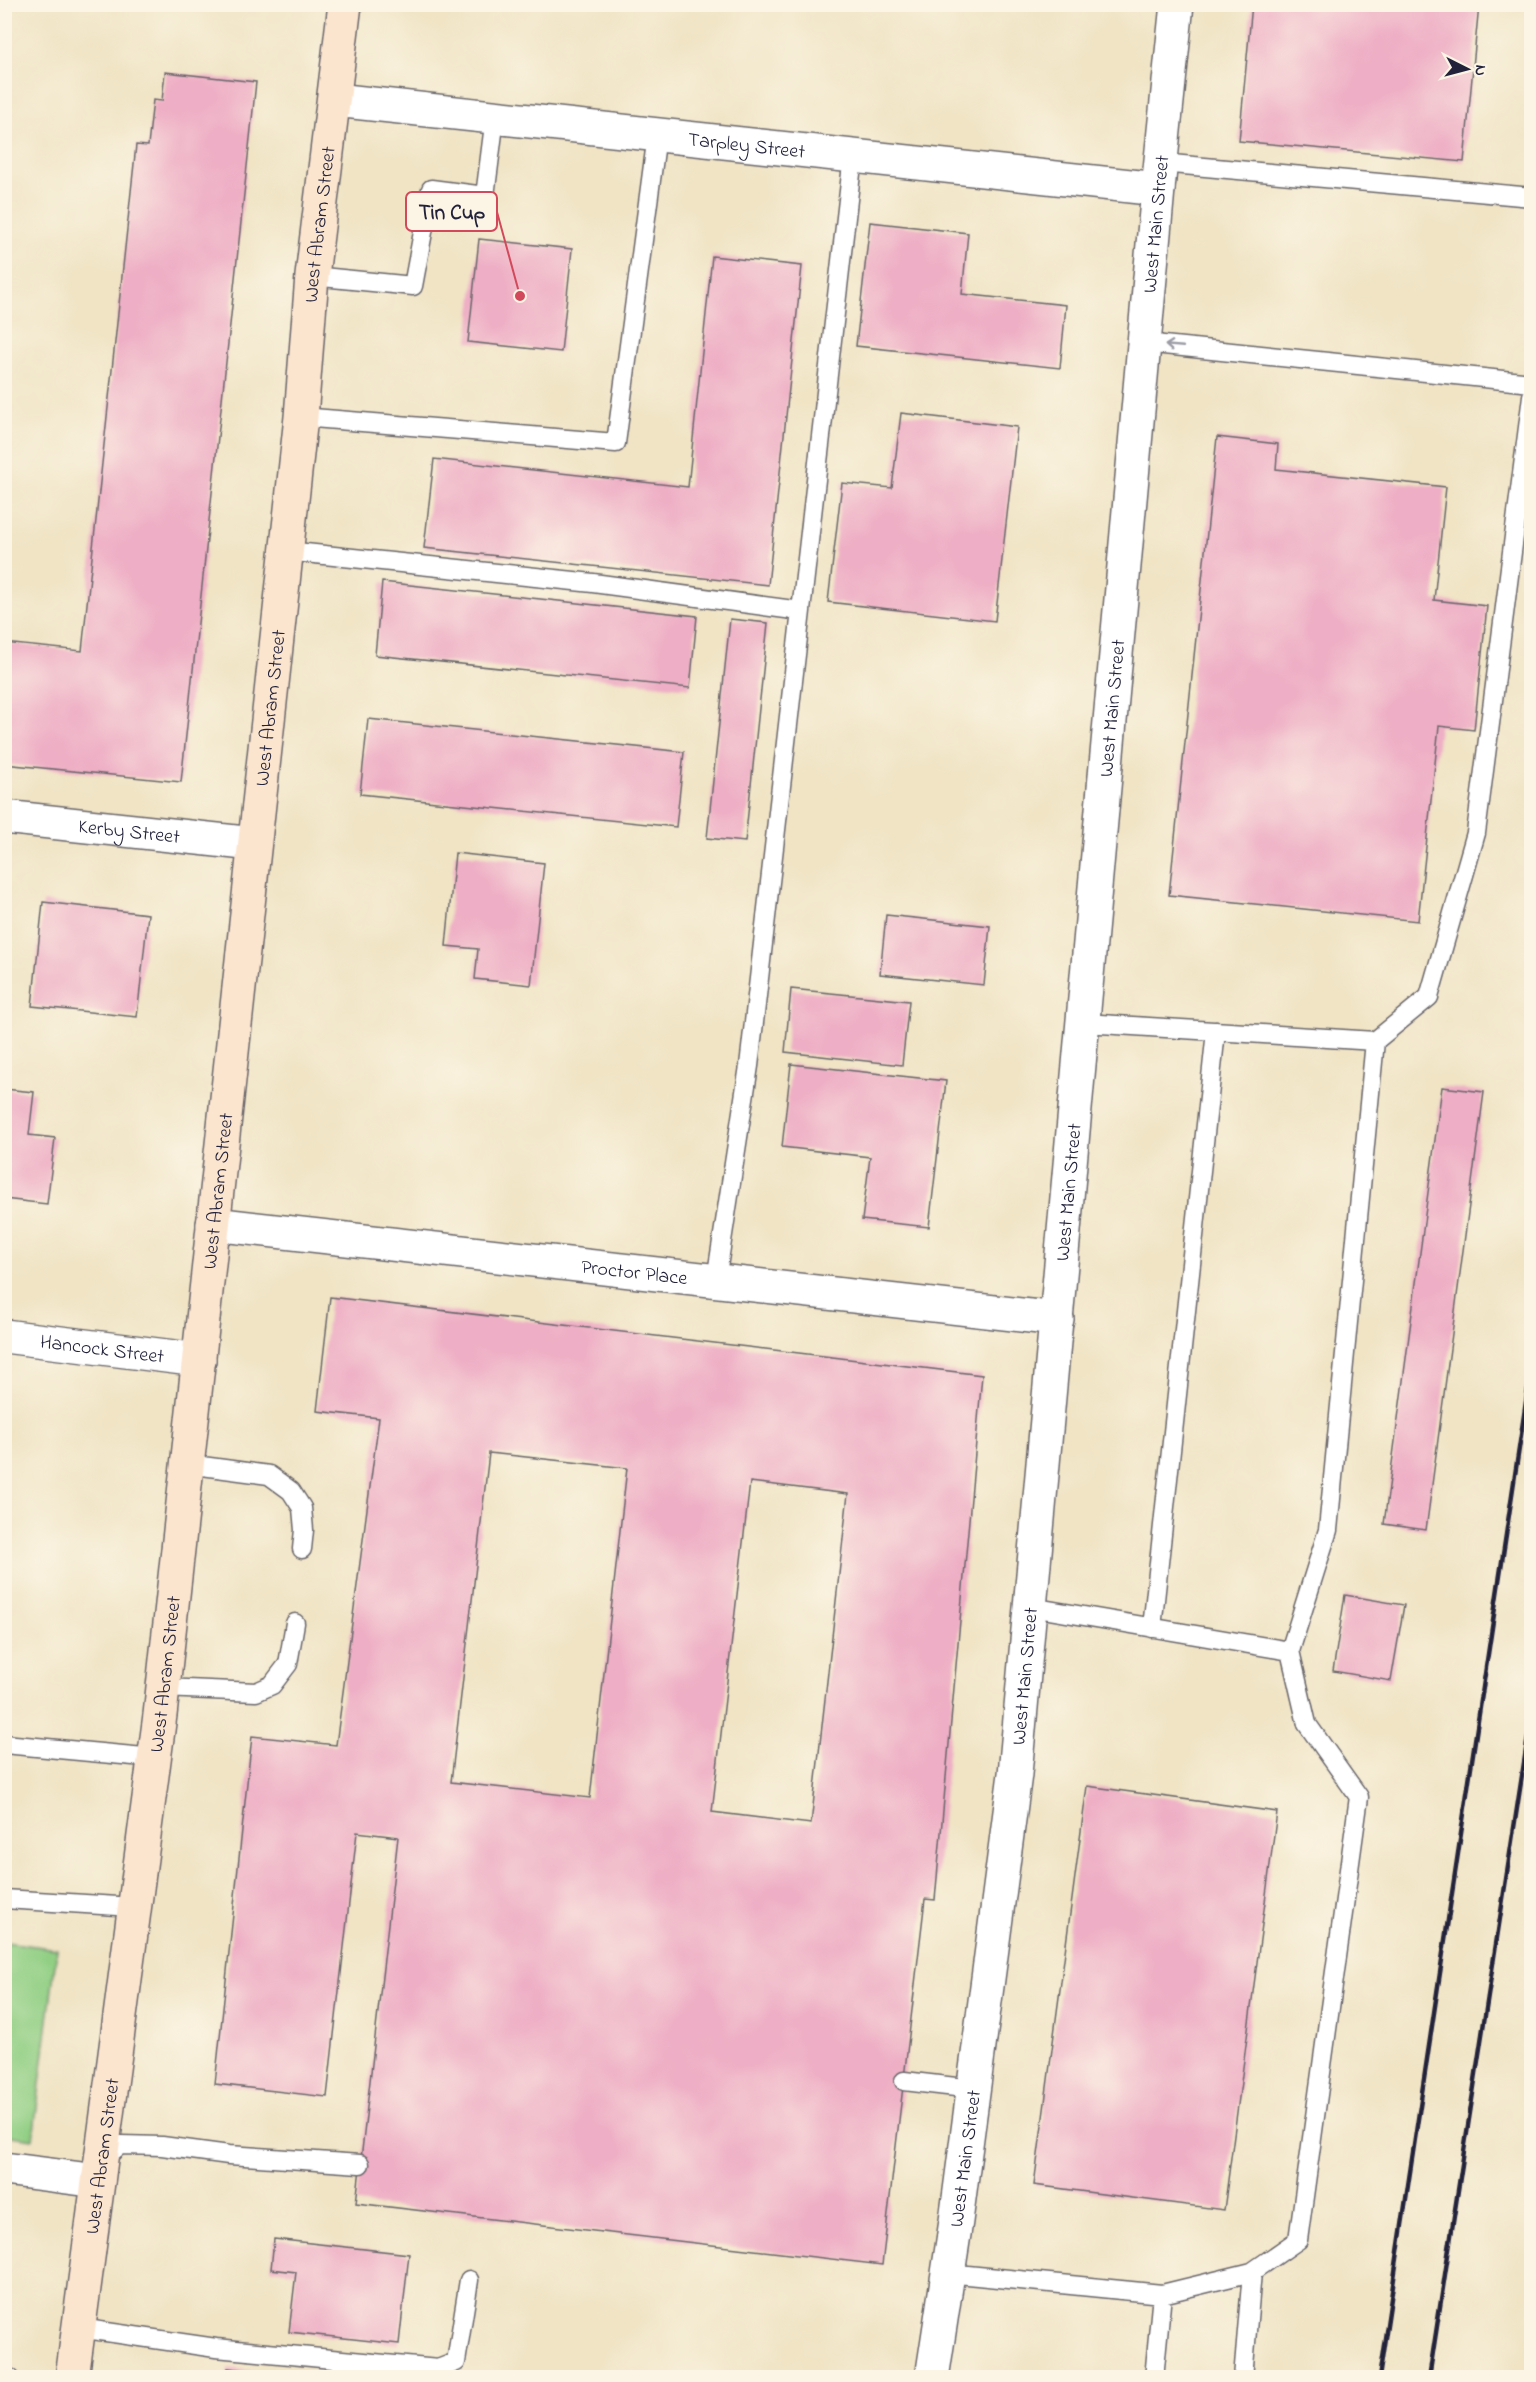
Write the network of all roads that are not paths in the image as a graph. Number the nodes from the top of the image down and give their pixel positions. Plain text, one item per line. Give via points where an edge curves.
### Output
1 (345, 4) edge
2 (1177, 4) edge
3 (335, 100) junction
4 (495, 117) junction
5 (657, 135) junction
6 (853, 156) junction
7 (1159, 176) junction
8 (1532, 197) edge
9 (312, 276) junction
10 (1144, 343) junction
11 (1532, 382) edge
12 (1532, 396) edge
13 (301, 417) junction
14 (286, 551) junction
15 (801, 610) junction
16 (4, 817) edge
17 (254, 843) junction
18 (1084, 1023) junction
19 (1216, 1031) junction
20 (1375, 1041) junction
21 (213, 1224) junction
22 (716, 1280) junction
23 (1058, 1319) junction
24 (4, 1336) edge
25 (199, 1360) junction
26 (187, 1464) junction
27 (302, 1549) dead end
28 (1031, 1607) junction
29 (295, 1623) dead end
30 (1152, 1628) junction
31 (1290, 1651) junction
32 (163, 1688) junction
33 (4, 1744) edge
34 (155, 1758) junction
35 (4, 1899) edge
36 (134, 1907) junction
37 (904, 2081) dead end
38 (973, 2089) junction
39 (360, 2164) dead end
40 (4, 2169) edge
41 (98, 2181) junction
42 (1252, 2272) junction
43 (947, 2273) junction
44 (469, 2280) dead end
45 (1162, 2294) junction
46 (79, 2328) junction
47 (4, 2377) edge
48 (10, 2378) edge
49 (72, 2378) edge
50 (932, 2378) edge
51 (1154, 2378) edge
52 (1243, 2378) edge

1 - 3 main road, West Abram Street
2 - 7 street, West Main Street
3 - 4 street, Tarpley Street
3 - 9 main road, West Abram Street
4 - 5 street, Tarpley Street
4 - 9 lane via 484,196 431,189 413,286
5 - 6 street, Tarpley Street
5 - 13 lane via 616,443
6 - 7 street, Tarpley Street
6 - 15 lane
7 - 8 lane
7 - 10 street, West Main Street
9 - 13 main road, West Abram Street
11 -> 10 lane
10 - 18 street, West Main Street
12 - 20 lane via 1476,833 1429,997
13 - 14 main road, West Abram Street
14 - 15 lane via 593,583
14 - 17 main road, West Abram Street
15 - 22 lane via 749,1066
16 - 17 street, Kerby Street
17 - 21 main road, West Abram Street
18 - 19 lane
18 - 23 street, West Main Street
19 - 20 lane
19 - 30 lane
20 - 31 lane via 1328,1530
21 - 22 street, Proctor Place
21 - 25 main road, West Abram Street
22 - 23 street, Proctor Place
23 - 28 street, West Main Street
24 - 25 street, Hancock Street
25 - 26 main road, West Abram Street
26 - 27 lane via 269,1475 277,1480 291,1491 302,1508
26 - 32 main road, West Abram Street
28 - 30 lane
28 - 38 street, West Main Street via 1015,1774
29 - 32 lane via 288,1664 272,1685 256,1692
30 - 31 lane
31 - 42 lane via 1307,1724 1359,1797 1298,2240
32 - 34 main road, West Abram Street
33 - 34 lane
34 - 36 main road, West Abram Street
35 - 36 lane
36 - 41 main road, West Abram Street
37 - 38 lane
38 - 43 street, West Main Street
39 - 41 lane via 120,2145 104,2158
40 - 41 street
41 - 46 main road, West Abram Street
42 - 45 lane
42 - 52 lane
43 - 45 lane
43 - 50 street, West Main Street
44 - 46 lane via 456,2362 438,2369 216,2348
45 - 51 lane
46 - 49 main road, West Abram Street
47 - 48 lane

